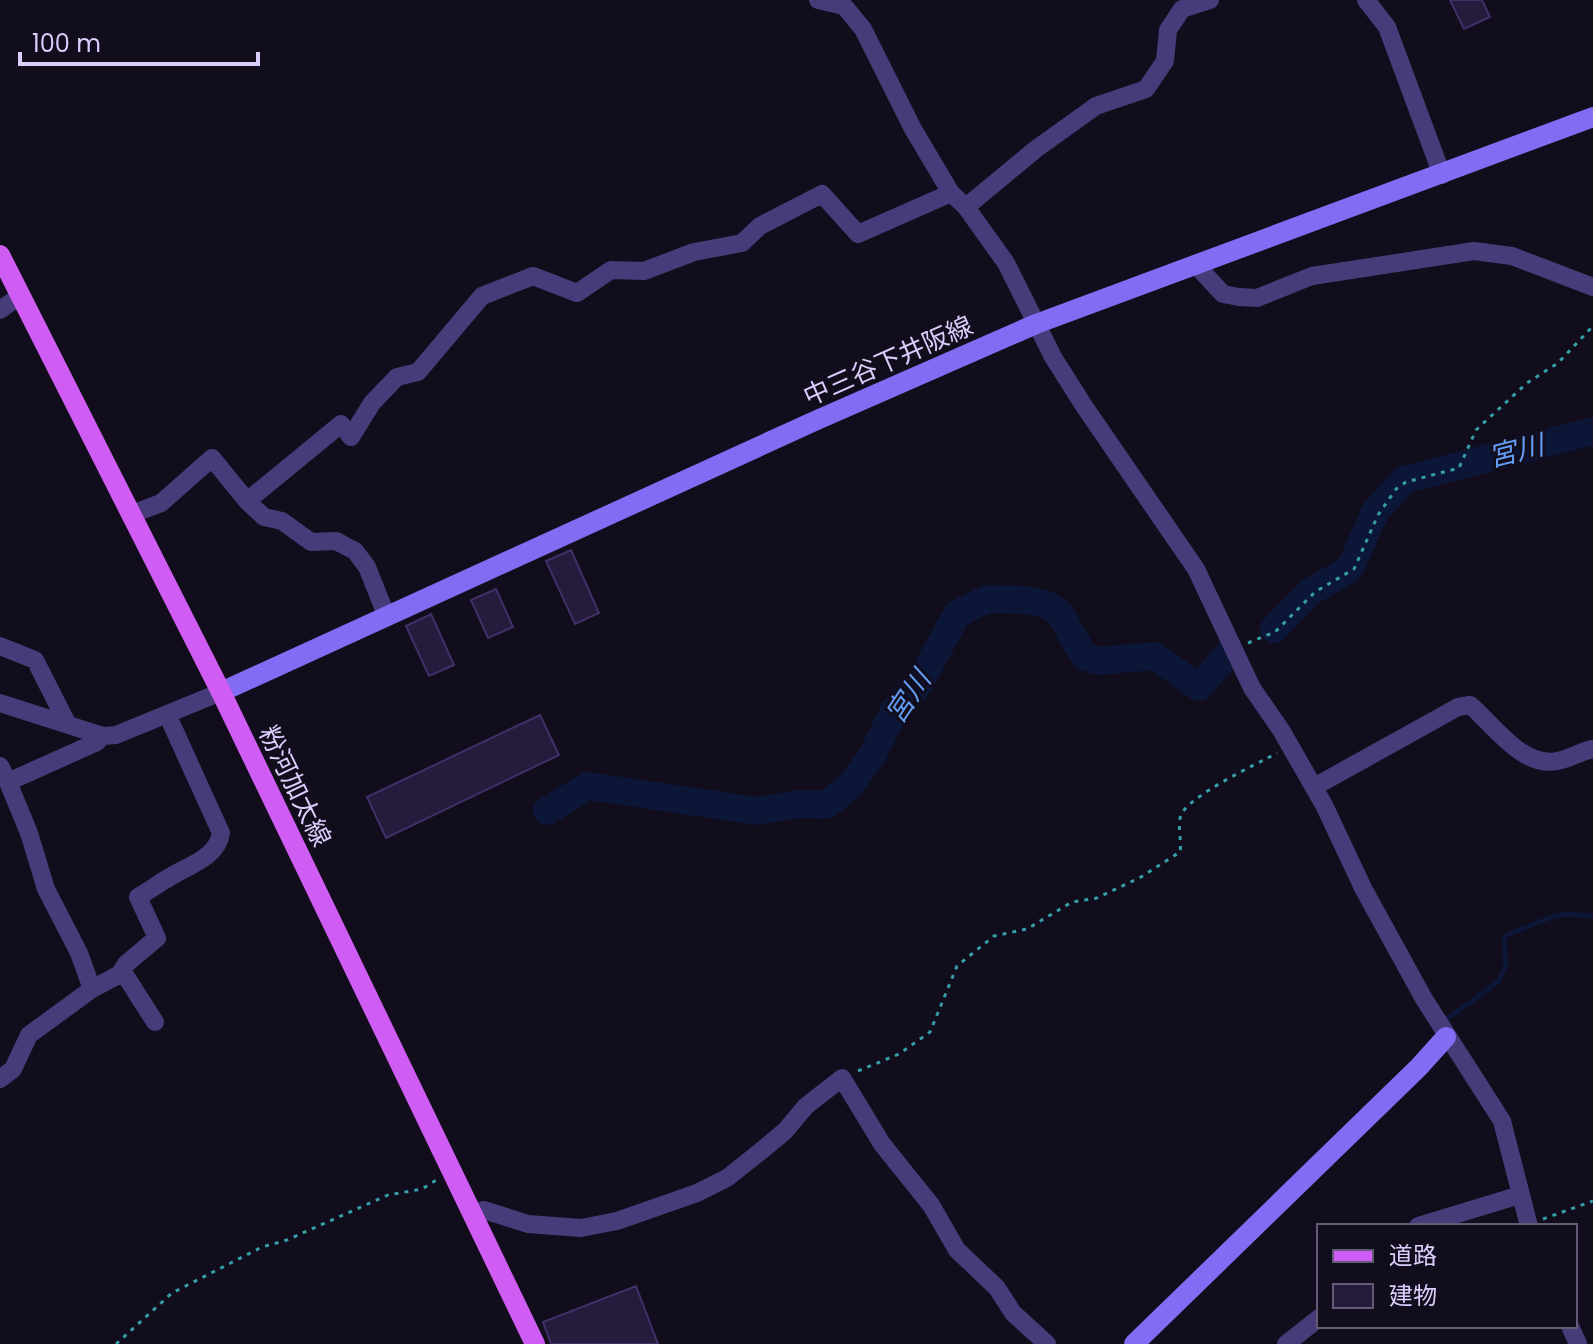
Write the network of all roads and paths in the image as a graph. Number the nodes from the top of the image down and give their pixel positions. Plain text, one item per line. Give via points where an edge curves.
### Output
1 (818, 0) edge
2 (1210, 0) edge
3 (1372, 2) edge
4 (1593, 117) edge
5 (1442, 175) junction
6 (951, 193) junction
7 (966, 207) junction
8 (0, 255) edge
9 (1195, 264) junction
10 (1593, 287) edge
11 (20, 296) junction
12 (0, 310) edge
13 (1036, 324) junction
14 (1593, 326) edge
15 (247, 501) junction
16 (132, 514) junction
17 (387, 617) junction
18 (0, 646) edge
19 (1233, 649) junction
20 (221, 692) junction
21 (0, 703) edge
22 (167, 714) junction
23 (67, 723) junction
24 (103, 736) junction
25 (1290, 746) junction
26 (1593, 749) edge
27 (4, 774) edge
28 (1314, 787) junction
29 (120, 974) junction
30 (92, 989) junction
31 (155, 1022) dead end
32 (1446, 1037) junction
33 (842, 1078) junction
34 (0, 1079) edge
35 (451, 1170) junction
36 (1520, 1195) junction
37 (1593, 1201) edge
38 (473, 1214) junction
39 (1425, 1224) edge
40 (1529, 1224) edge
41 (1532, 1224) edge
42 (1317, 1320) edge
43 (116, 1344) edge
44 (535, 1344) edge
45 (1047, 1344) edge
46 (1134, 1344) edge
47 (1286, 1344) edge

1 - 6 street via 844,6 863,29
2 - 7 street via 1182,9 1168,30 1165,61 1146,89 1096,106
3 - 5 street via 1387,27
4 - 5 main road, 中三谷下井阪線
5 - 9 main road, 中三谷下井阪線
6 - 7 street
6 - 15 street via 858,234 822,194 760,226 742,243 694,252 644,271 611,270 577,293 533,276 482,296 418,372 397,377 372,403 351,437 341,424
7 - 13 street via 1006,263
8 - 11 main road, 粉河加太線
9 - 10 street via 1223,294 1239,297 1257,298 1312,276 1474,251 1512,256
9 - 13 main road, 中三谷下井阪線
11 - 12 street
11 - 16 main road, 粉河加太線
13 - 17 main road, 中三谷下井阪線
13 - 19 street via 1084,406 1196,569
14 - 19 path via 1558,363 1527,383 1476,430 1459,468 1396,489 1354,569 1315,592 1275,632
15 - 16 street via 212,458 161,503
15 - 17 street via 264,517 282,521 311,542 336,541 355,551
16 - 20 main road, 粉河加太線
17 - 20 main road, 中三谷下井阪線
18 - 23 street via 35,660
19 - 25 street
20 - 22 street
20 - 35 main road, 粉河加太線
21 - 23 street
22 - 24 street
22 - 29 street via 221,833 220,842 202,861 138,897 157,938
23 - 24 street
24 - 27 street
25 - 28 street
25 - 33 path via 1189,802 1179,818 1180,852 1097,898 1072,902 1027,929 994,936 957,966 930,1032 899,1054
26 - 28 street via 1540,761 1518,750 1470,705
27 - 30 street via 46,889
28 - 32 street
29 - 30 street
29 - 31 street via 129,978
30 - 34 street via 29,1035 13,1069
32 - 36 street via 1502,1121
32 - 46 main road
33 - 38 street via 727,1178 697,1193 581,1228 528,1224 484,1210
33 - 45 street via 957,1250
35 - 38 main road, 粉河加太線
35 - 43 path via 422,1189 388,1195 262,1247 172,1293
36 - 39 street
36 - 40 street
37 - 41 path
38 - 44 main road, 粉河加太線
42 - 47 street

